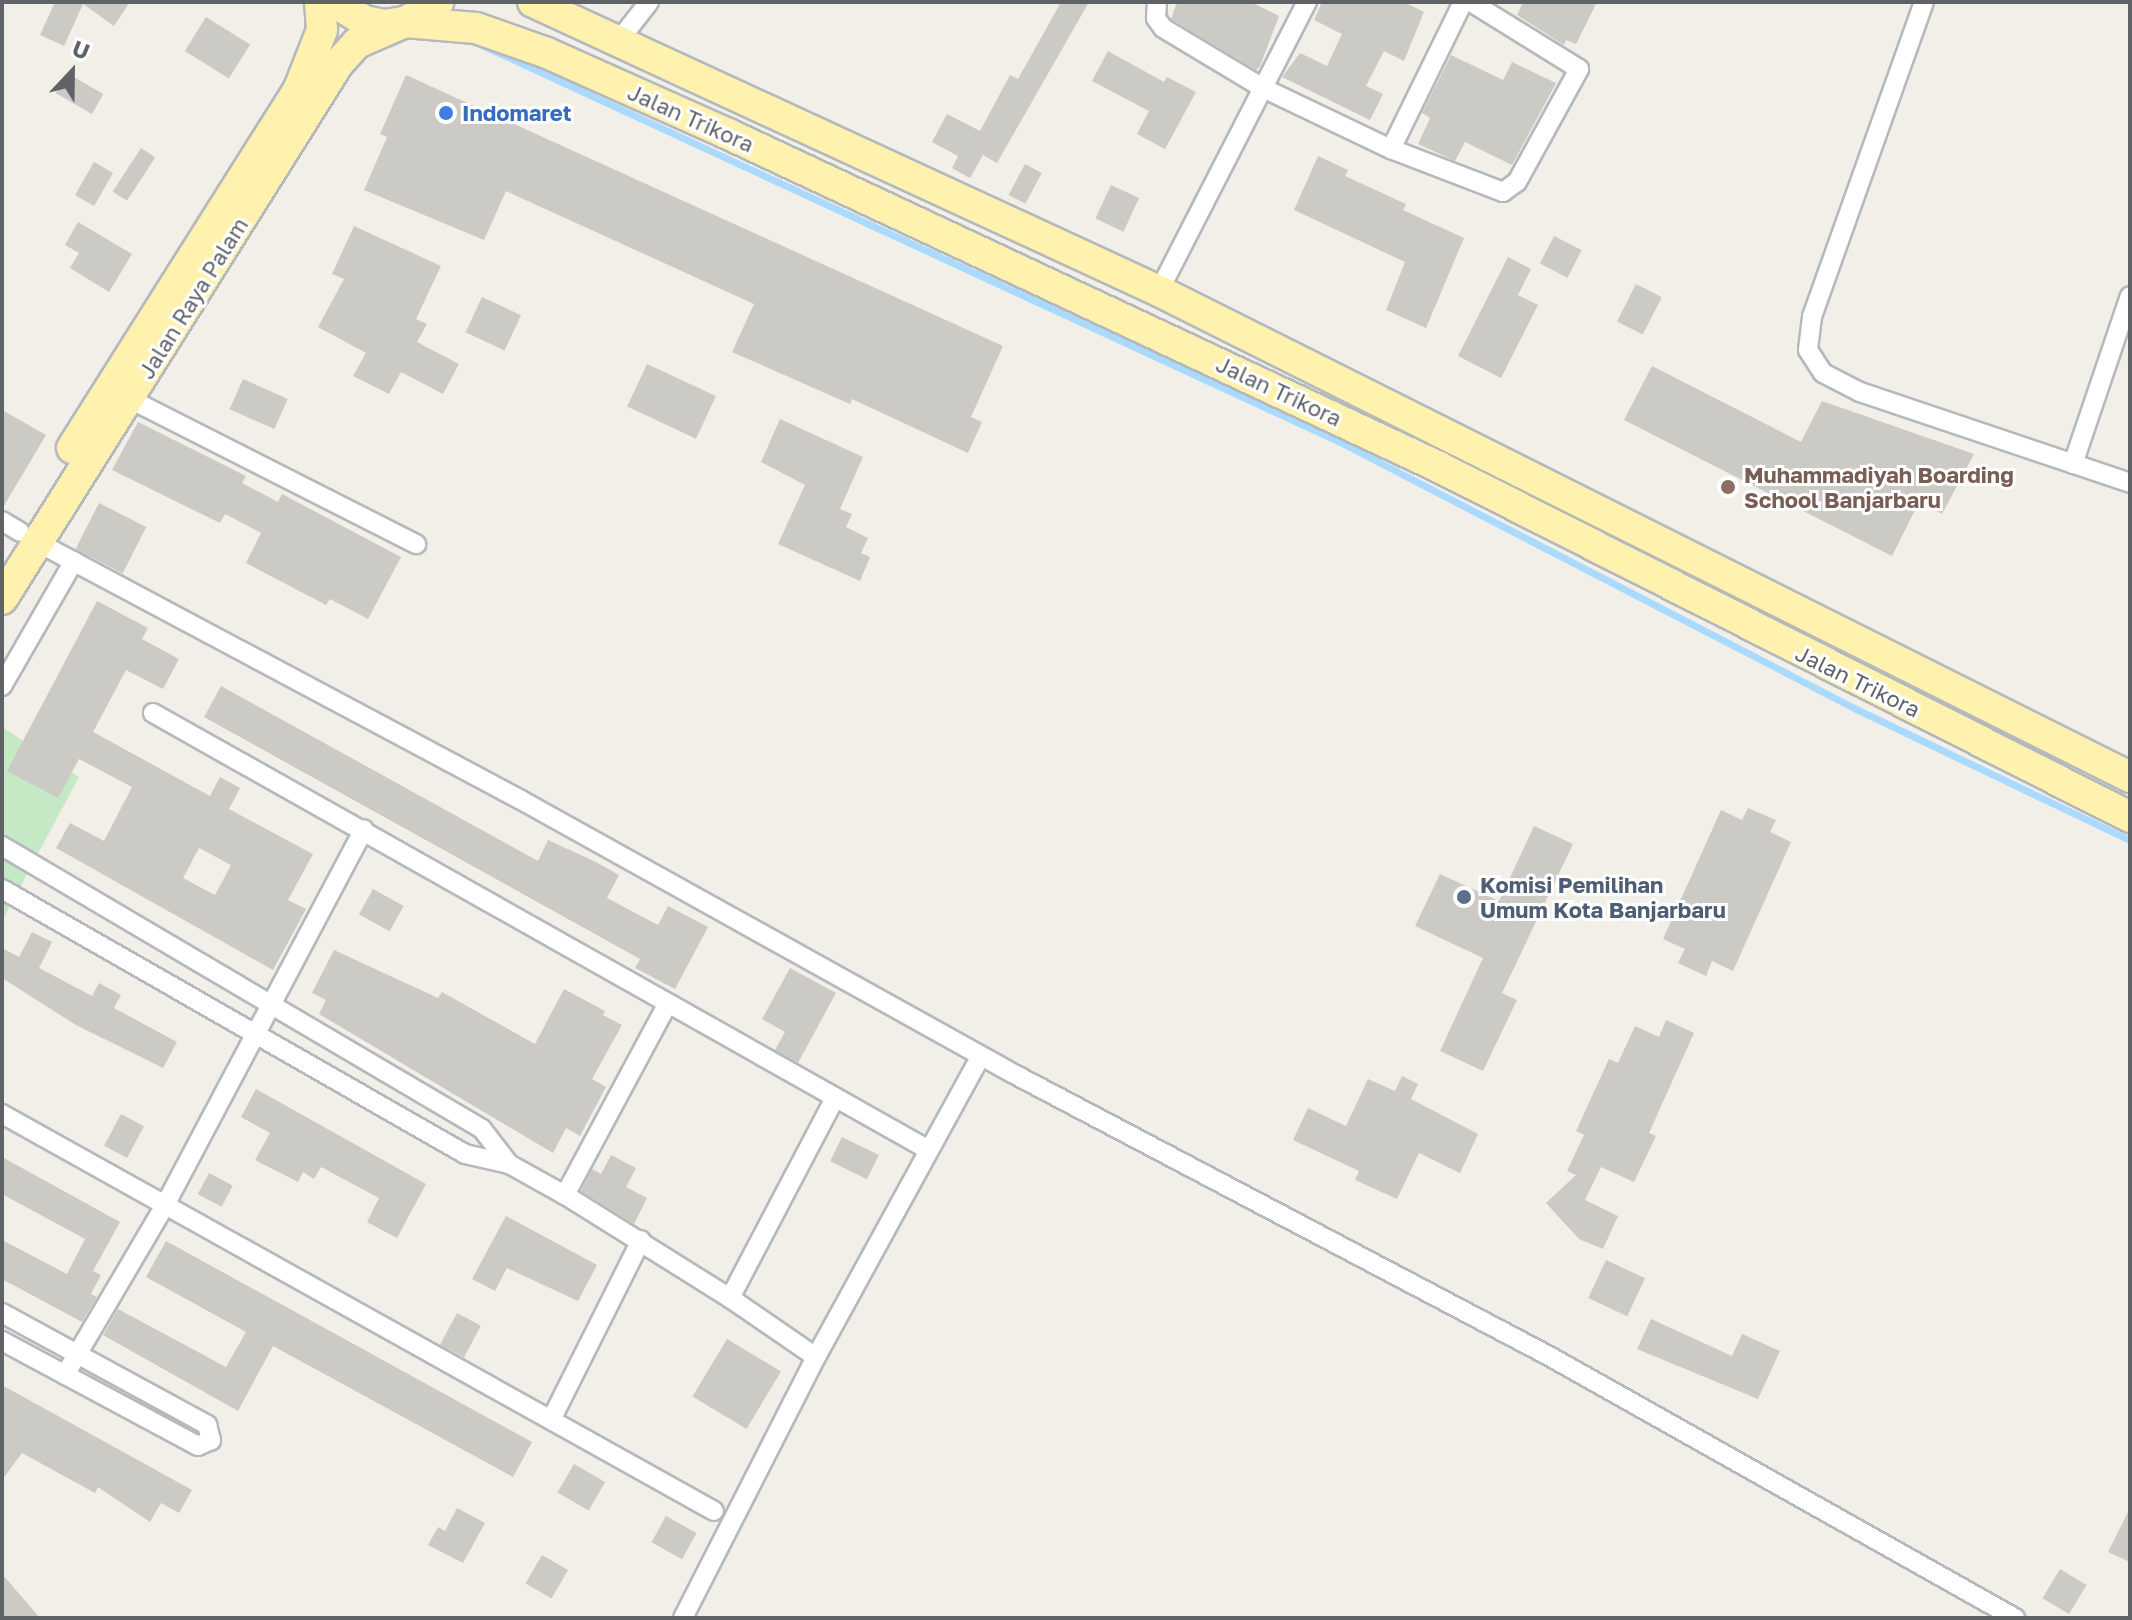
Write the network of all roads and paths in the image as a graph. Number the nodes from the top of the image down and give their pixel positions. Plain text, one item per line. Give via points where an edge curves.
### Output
1 (320, 2) edge
2 (334, 2) edge
3 (438, 2) edge
4 (533, 2) edge
5 (649, 2) edge
6 (1157, 2) edge
7 (1307, 2) edge
8 (1463, 2) edge
9 (1471, 2) edge
10 (1924, 2) edge
11 (405, 22) junction
12 (617, 43) junction
13 (1263, 88) junction
14 (1391, 149) junction
15 (1159, 291) junction
16 (2130, 296) edge
17 (130, 399) junction
18 (2073, 464) junction
19 (2130, 483) edge
20 (20, 532) edge
21 (416, 544) dead end
22 (74, 561) junction
23 (2, 562) edge
24 (2, 599) edge
25 (2, 686) edge
26 (153, 713) dead end
27 (2041, 733) junction
28 (2024, 765) junction
29 (2130, 777) edge
30 (2130, 817) edge
31 (364, 829) junction
32 (2, 846) edge
33 (2, 889) edge
34 (273, 1001) junction
35 (667, 1005) junction
36 (255, 1036) junction
37 (981, 1056) junction
38 (835, 1098) junction
39 (2, 1114) edge
40 (927, 1149) junction
41 (509, 1164) junction
42 (565, 1195) junction
43 (165, 1205) junction
44 (641, 1240) junction
45 (730, 1298) junction
46 (2, 1313) edge
47 (2, 1341) edge
48 (79, 1353) junction
49 (816, 1357) junction
50 (65, 1375) junction
51 (551, 1420) junction
52 (714, 1511) dead end
53 (683, 1618) edge
54 (2015, 1618) edge

1 - 20 main road, Jalan Raya Palam via 322,30 298,91
2 - 11 main road, Jalan Trikora via 364,21
3 - 11 main road, Jalan Raya Palam
4 - 12 main road, Jalan Trikora
5 - 12 street
6 - 13 street via 1156,18 1163,28
7 - 13 street
8 - 14 street
9 - 14 street via 1579,69 1510,190 1490,190
10 - 18 street via 1812,317 1808,350 1823,373 1860,392
11 - 17 main road, Jalan Raya Palam via 357,43 338,64
11 - 28 main road, Jalan Trikora via 476,28 505,37 831,180 1439,467
12 - 15 main road, Jalan Trikora
13 - 14 street
13 - 15 street
15 - 27 main road, Jalan Trikora
16 - 18 street
17 - 20 main road, Jalan Raya Palam
17 - 21 street
18 - 19 street
20 - 22 street
20 - 23 main road, Jalan Raya Palam
20 - 24 main road, Jalan Raya Palam
22 - 25 street
22 - 37 street via 521,800
26 - 31 street
27 - 28 main road
27 - 29 main road, Jalan Trikora
28 - 30 main road, Jalan Trikora
31 - 34 street
31 - 35 street
32 - 34 street
33 - 36 street
34 - 36 street
34 - 41 street via 482,1129
35 - 38 street
35 - 42 street
36 - 41 street via 465,1154
36 - 43 street
37 - 40 street
37 - 54 street via 1549,1356
38 - 40 street
38 - 45 street
39 - 43 street
40 - 49 street
41 - 42 street
42 - 44 street
43 - 48 street
43 - 51 street
44 - 45 street
44 - 51 street
45 - 49 street
46 - 48 street
47 - 50 street
48 - 50 street
48 - 50 street via 207,1425 211,1440 198,1446
49 - 53 street
51 - 52 street

